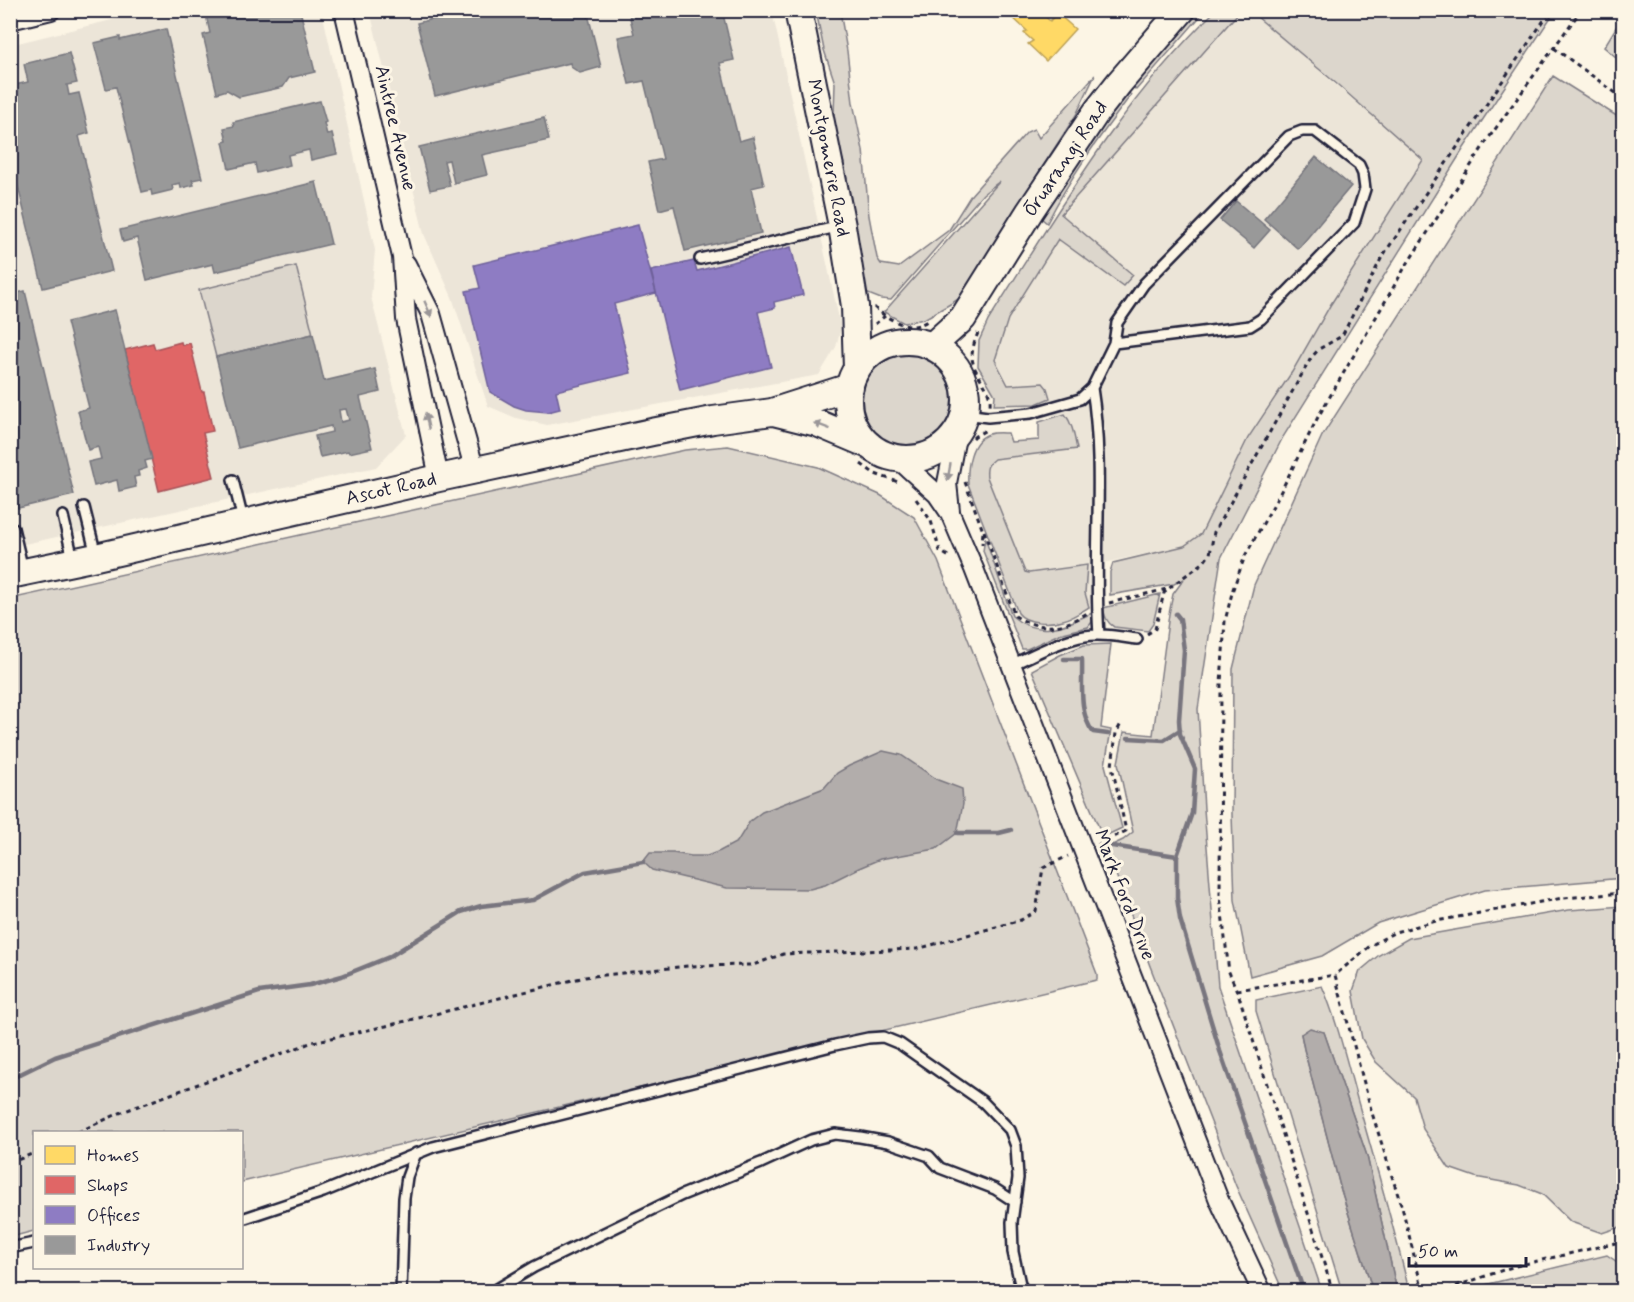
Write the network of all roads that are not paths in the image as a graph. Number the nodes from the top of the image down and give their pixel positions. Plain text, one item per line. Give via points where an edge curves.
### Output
1 (51, 10) edge
2 (344, 10) edge
3 (798, 10) edge
4 (1182, 10) edge
5 (10, 20) edge
6 (842, 226) junction
7 (402, 257) junction
8 (700, 259) dead end
9 (862, 304) junction
10 (963, 318) junction
11 (883, 333) junction
12 (1114, 343) junction
13 (932, 346) junction
14 (966, 350) junction
15 (853, 378) junction
16 (1092, 388) junction
17 (772, 412) junction
18 (961, 423) junction
19 (863, 453) junction
20 (897, 458) junction
21 (475, 471) junction
22 (439, 478) junction
23 (233, 480) dead end
24 (84, 507) dead end
25 (950, 513) junction
26 (63, 516) dead end
27 (244, 523) junction
28 (13, 528) dead end
29 (85, 559) junction
30 (17, 574) edge
31 (1099, 635) junction
32 (1137, 639) road end
33 (1011, 665) junction
34 (416, 1153) junction
35 (1015, 1202) junction
36 (243, 1219) edge
37 (33, 1243) edge
38 (10, 1248) edge
39 (401, 1292) edge
40 (492, 1292) edge
41 (1024, 1292) edge
42 (1262, 1292) edge

1 - 5 street
2 - 7 street, Aintree Avenue
3 - 6 street, Montgomerie Road
4 - 10 street, Ōruarangi Road via 1097,111
6 - 8 lane
6 - 9 street, Montgomerie Road
7 -> 21 street, Aintree Avenue via 431,314
22 -> 7 street, Aintree Avenue via 406,319
9 - 11 street, Montgomerie Road
9 - 15 street, Montgomerie Road
10 - 13 street, Ōruarangi Road
10 - 14 street, Ōruarangi Road via 960,340
11 - 13 street via 901,341
11 - 15 street
12 - 12 lane via 1117,323 1144,284 1289,136 1315,131 1359,165 1365,189 1354,223 1261,319 1250,326
12 - 16 lane
13 - 14 street via 944,353
14 - 18 street via 961,374 966,401
15 - 17 street, Ascot Road
15 - 19 street, Montgomerie Road via 849,409
16 - 18 lane via 1080,399 1031,413
16 - 31 lane via 1098,452
19 -> 17 street, Ascot Road via 818,423
17 - 21 street, Ascot Road via 703,422
18 - 20 street via 946,444 931,454
18 -> 25 street, Mark Ford Drive via 947,483
19 - 20 street, Ascot Road
20 - 25 street, Mark Ford Drive via 937,494
21 - 22 street, Ascot Road
22 - 27 street, Ascot Road
23 - 27 lane
24 - 29 lane
25 - 33 street, Mark Ford Drive
26 - 29 lane
27 - 29 street, Ascot Road
28 - 30 lane
29 - 30 street, Ascot Road
31 - 32 lane
31 - 33 lane via 1071,639
33 - 42 street, Mark Ford Drive via 1219,1200
34 - 35 lane via 734,1070 884,1037 983,1102 1010,1130 1016,1146
34 - 36 lane via 323,1192
34 - 39 lane via 404,1198
35 - 40 lane via 995,1189 940,1168 929,1156 888,1142 835,1134 811,1140 682,1195 534,1267
35 - 41 lane via 1013,1252
37 - 38 lane

